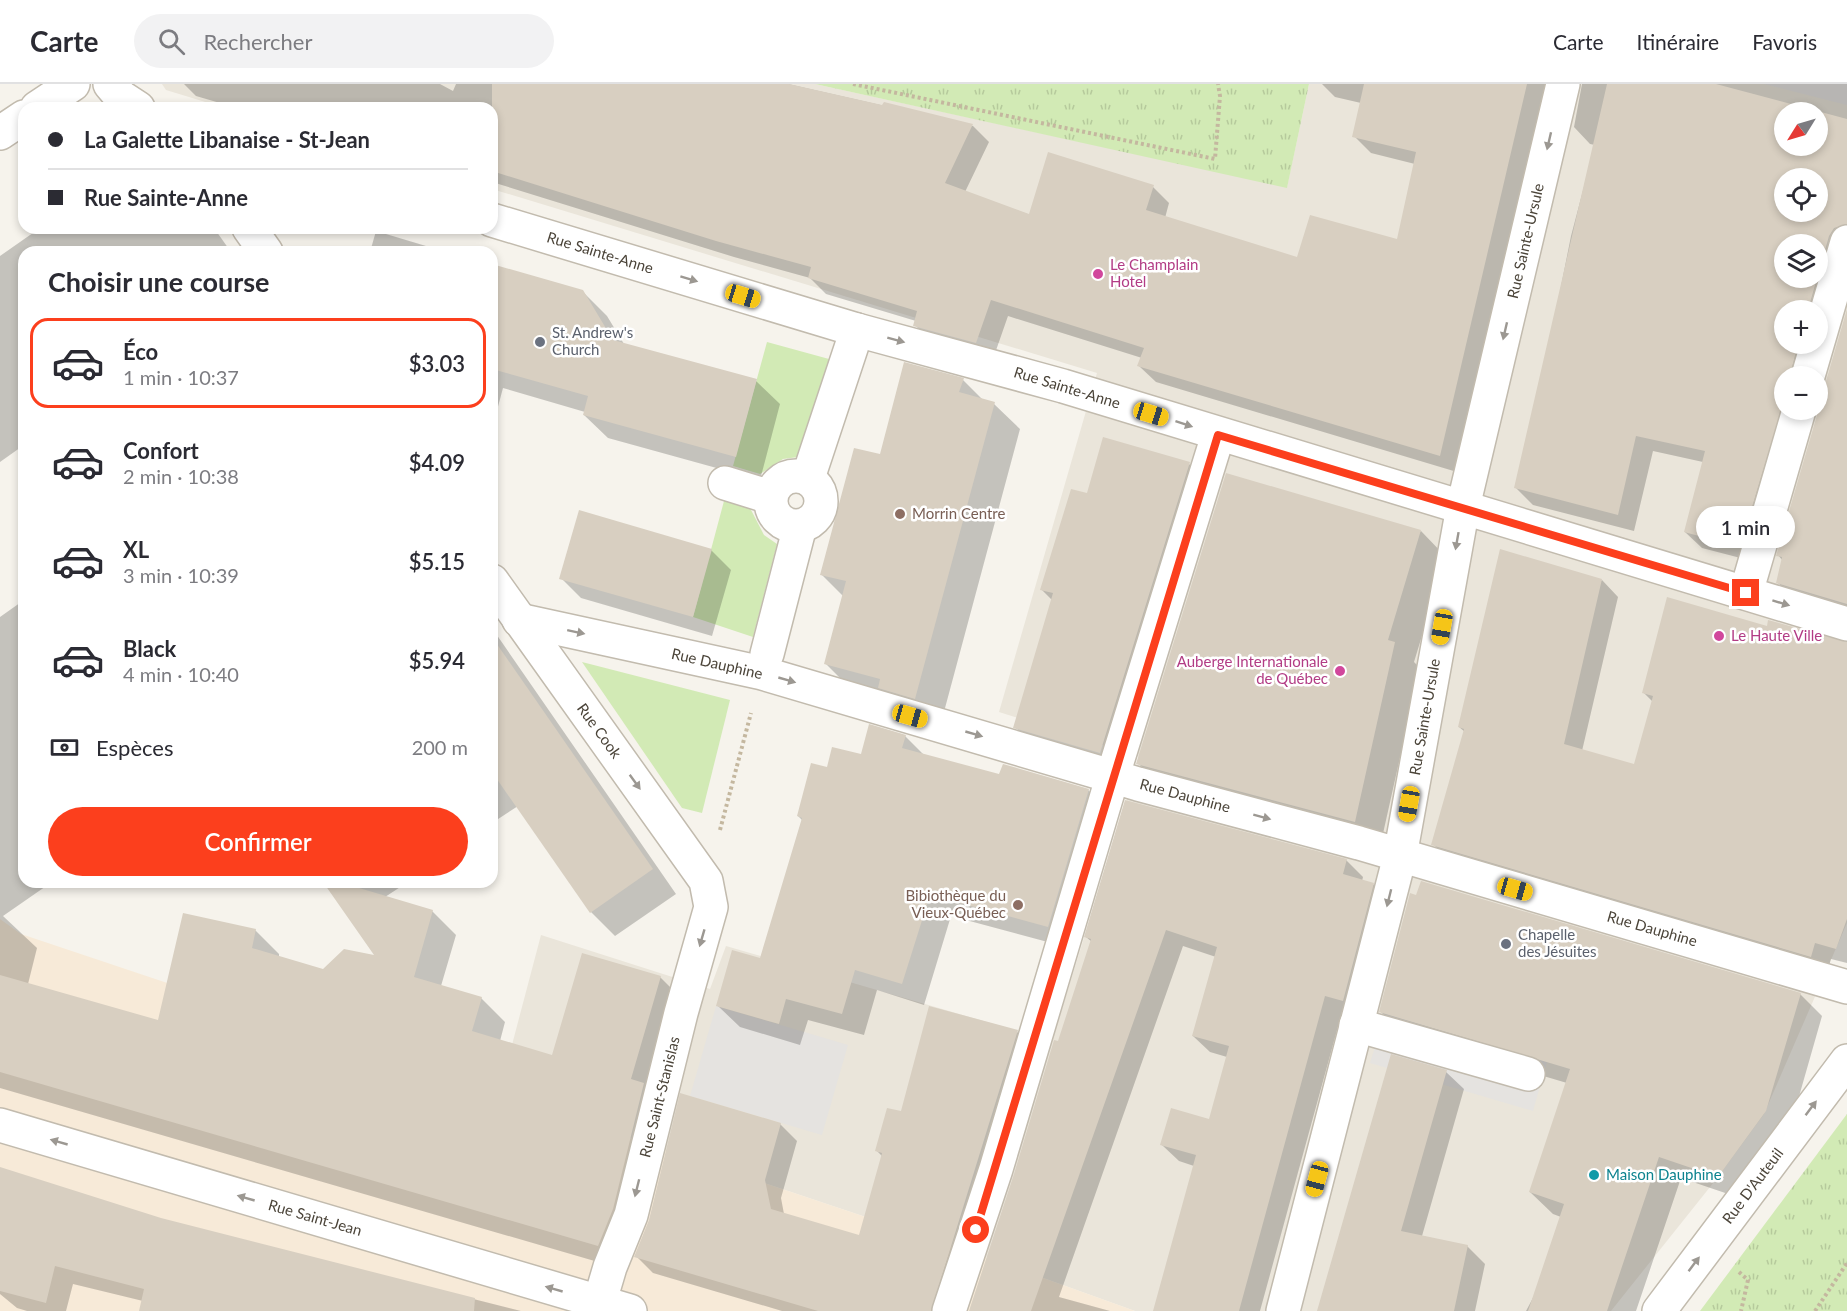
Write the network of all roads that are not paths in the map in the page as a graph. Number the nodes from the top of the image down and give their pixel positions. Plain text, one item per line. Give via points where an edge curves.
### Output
1 (73, 84) edge
2 (110, 84) edge
3 (1563, 84) edge
4 (46, 102) edge
5 (129, 102) edge
6 (18, 121) edge
7 (0, 133) edge
8 (498, 222) edge
9 (1847, 242) edge
10 (857, 330) junction
11 (1811, 366) edge
12 (1796, 420) edge
13 (1218, 435) junction
14 (808, 478) junction
15 (725, 483) dead end
16 (770, 497) junction
17 (1463, 507) junction
18 (800, 526) junction
19 (498, 589) edge
20 (1746, 593) junction
21 (519, 620) junction
22 (1847, 624) edge
23 (766, 654) dead end
24 (1113, 775) junction
25 (1400, 856) junction
26 (706, 881) joint
27 (1847, 987) edge
28 (1356, 1025) junction
29 (1847, 1061) edge
30 (1528, 1074) dead end
31 (0, 1125) edge
32 (609, 1308) edge
33 (949, 1311) edge
34 (1283, 1311) edge
35 (1659, 1311) edge

1 - 4 street
2 - 5 street
3 -> 17 street, Rue Sainte-Ursule
6 - 7 street
8 -> 10 street, Rue Sainte-Anne
9 - 11 street
10 -> 13 street, Rue Sainte-Anne via 1063,386
10 - 14 street
12 - 20 street
13 - 17 street, Rue Sainte-Anne
13 - 24 street
14 - 16 street via 792,476 780,482
14 - 18 street via 816,486 821,505 811,522
15 - 16 street
16 - 18 street via 773,513 785,525
17 - 20 street, Rue Sainte-Anne
17 -> 25 street, Rue Sainte-Ursule
18 - 23 street
19 - 21 street, Rue Cook
20 -> 22 street, Rue Sainte-Anne
21 -> 24 street, Rue Dauphine via 762,673
21 -> 26 street, Rue Cook
24 -> 25 street, Rue Dauphine
24 - 33 street via 1000,1158
25 - 27 street, Rue Dauphine
25 -> 28 street, Rue Sainte-Ursule
26 -> 32 street, Rue Saint-Stanislas via 711,908 631,1215 610,1267
28 - 30 street
28 - 34 street, Rue Sainte-Ursule
35 -> 29 street, Rue D'Auteuil
32 -> 31 street, Rue Saint-Jean

